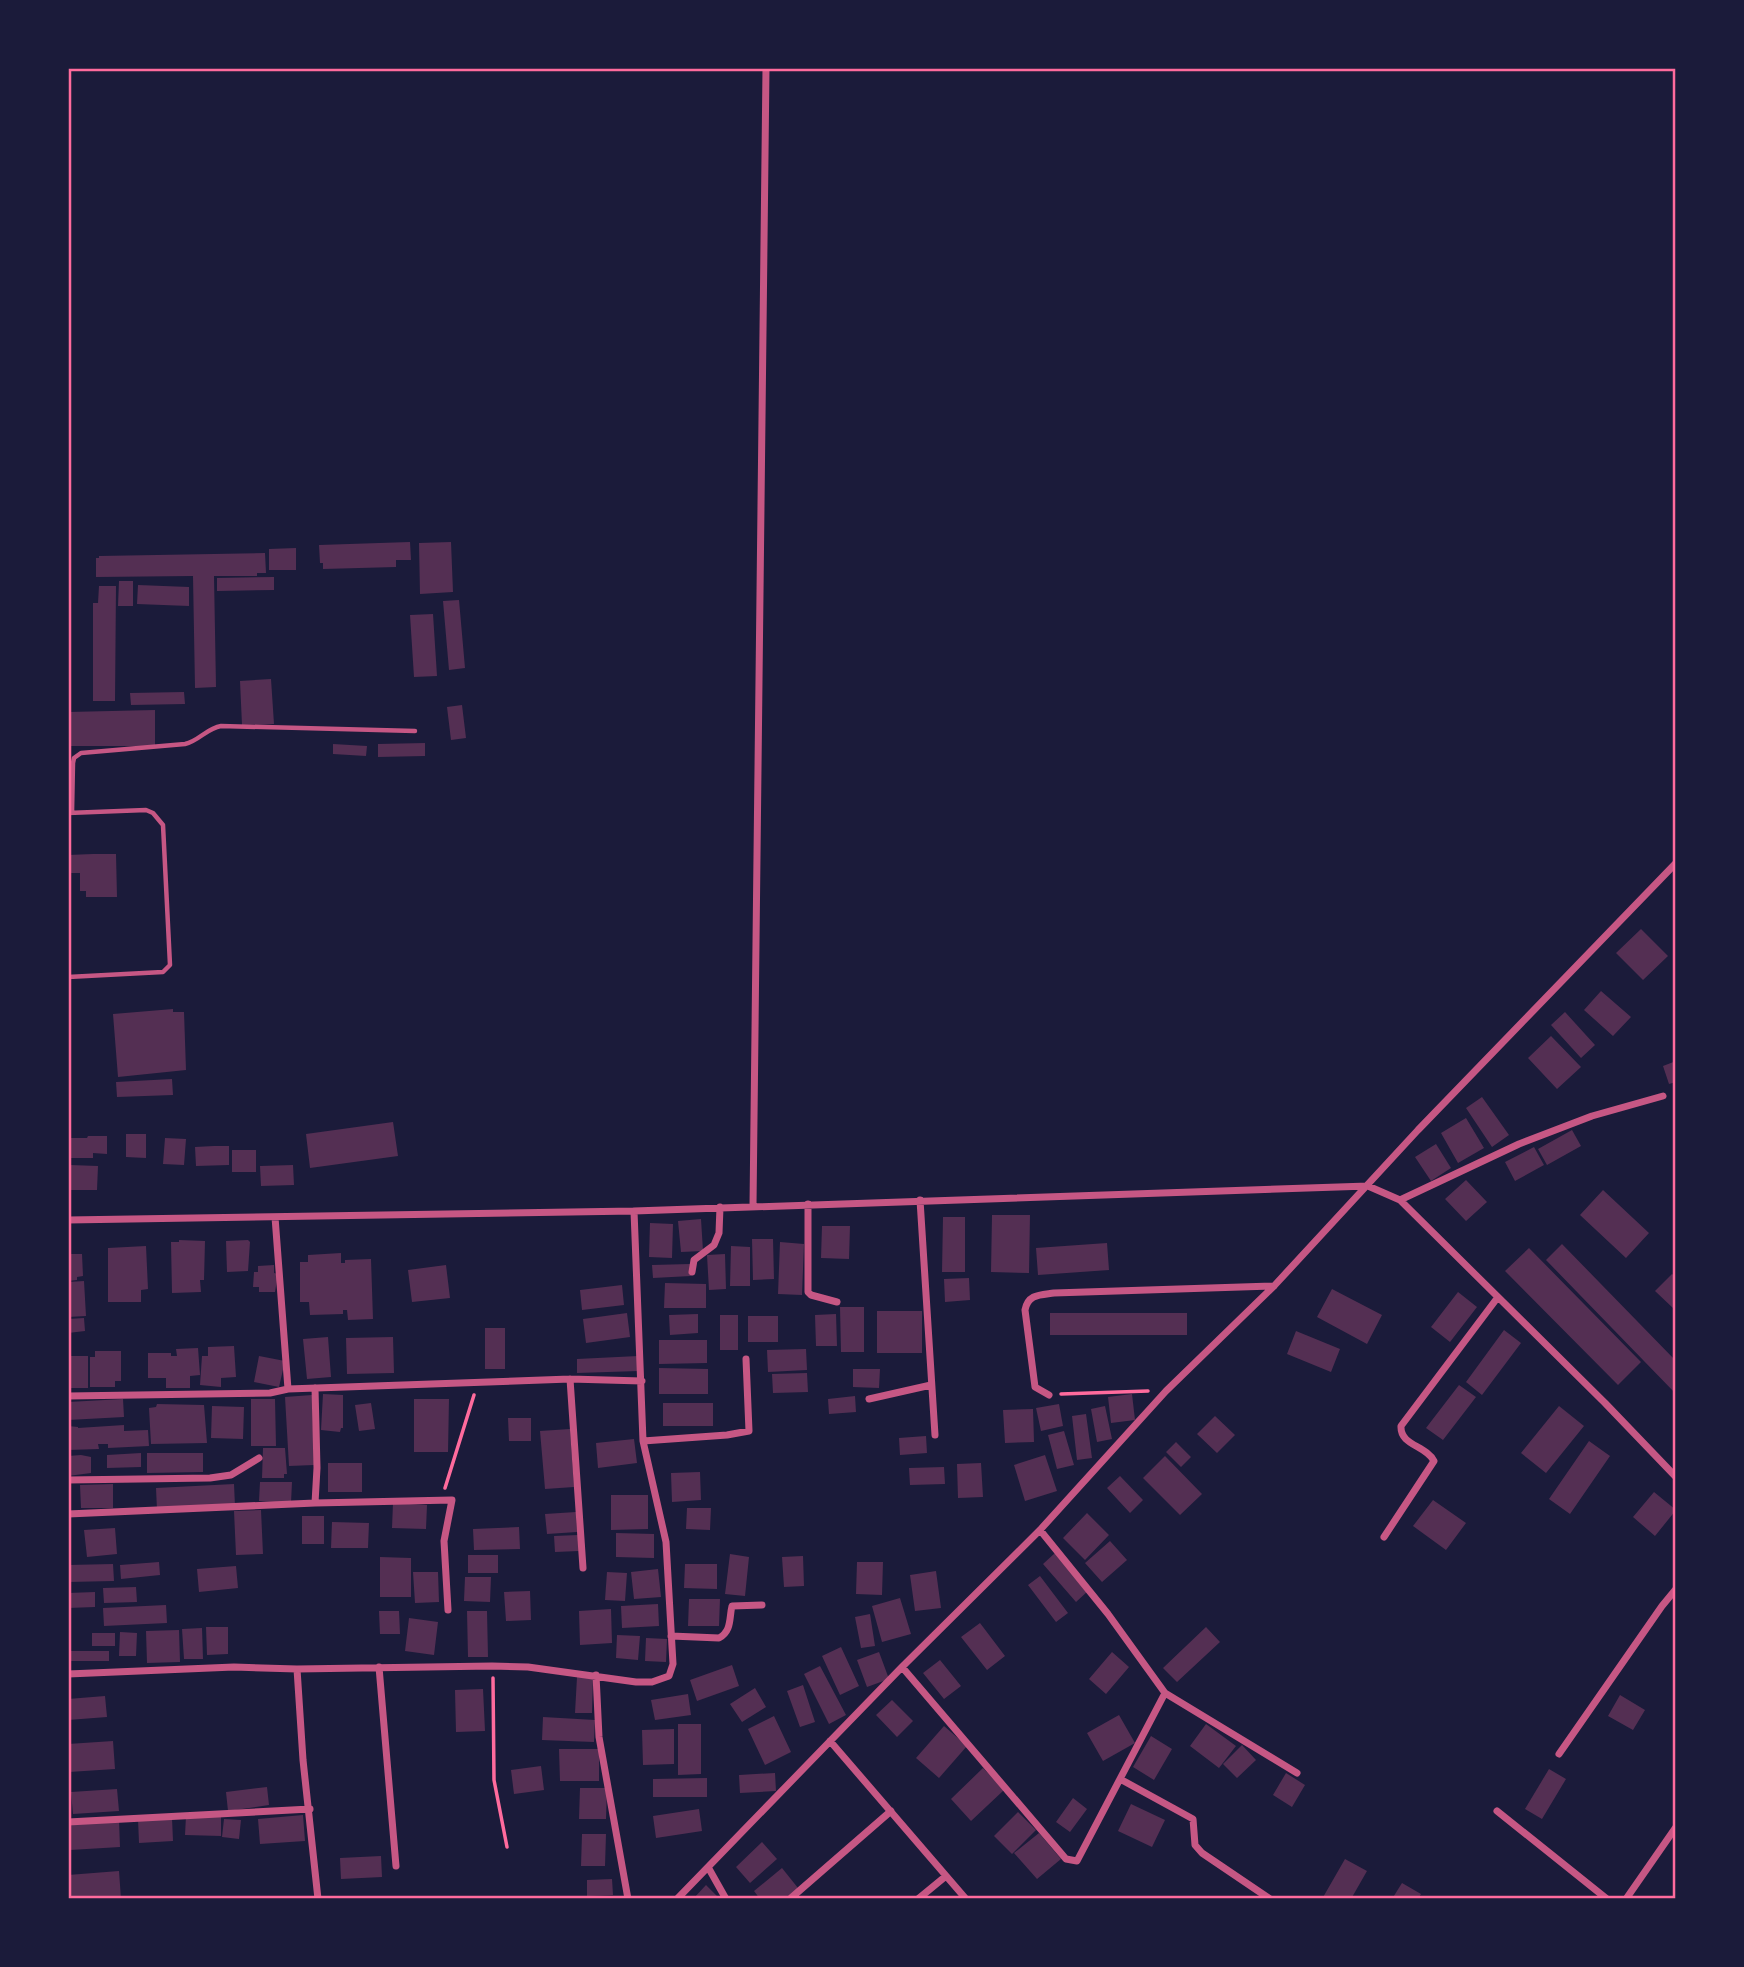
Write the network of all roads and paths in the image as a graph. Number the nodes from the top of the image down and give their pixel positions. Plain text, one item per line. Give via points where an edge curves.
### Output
1 (766, 68) edge
2 (415, 731) dead end
3 (71, 758) edge
4 (70, 813) edge
5 (1676, 863) edge
6 (68, 978) edge
7 (1663, 1096) dead end
8 (1368, 1186) junction
9 (920, 1200) junction
10 (1400, 1200) junction
11 (808, 1204) junction
12 (753, 1206) junction
13 (720, 1207) junction
14 (634, 1210) junction
15 (275, 1217) junction
16 (68, 1220) edge
17 (692, 1272) dead end
18 (1275, 1286) junction
19 (1498, 1297) junction
20 (837, 1302) dead end
21 (746, 1360) dead end
22 (570, 1380) junction
23 (642, 1381) junction
24 (478, 1383) junction
25 (931, 1385) junction
26 (315, 1388) junction
27 (288, 1390) junction
28 (1155, 1390) dead end
29 (1049, 1395) joint
30 (68, 1396) edge
31 (869, 1399) dead end
32 (935, 1435) dead end
33 (643, 1441) junction
34 (259, 1458) dead end
35 (1676, 1477) edge
36 (68, 1480) edge
37 (441, 1500) junction
38 (315, 1503) junction
39 (68, 1514) edge
40 (1040, 1530) junction
41 (1384, 1536) dead end
42 (583, 1568) dead end
43 (1676, 1589) edge
44 (762, 1605) dead end
45 (448, 1610) dead end
46 (671, 1636) junction
47 (492, 1666) junction
48 (379, 1667) junction
49 (902, 1667) junction
50 (298, 1669) junction
51 (68, 1674) edge
52 (596, 1675) junction
53 (1165, 1693) junction
54 (831, 1741) junction
55 (1559, 1754) dead end
56 (1297, 1773) dead end
57 (1120, 1779) junction
58 (310, 1809) junction
59 (891, 1811) junction
60 (1497, 1811) dead end
61 (68, 1822) edge
62 (1676, 1827) edge
63 (507, 1847) dead end
64 (396, 1866) dead end
65 (708, 1867) junction
66 (946, 1876) junction
67 (791, 1898) edge
68 (317, 1899) edge
69 (628, 1899) edge
70 (677, 1899) edge
71 (726, 1899) edge
72 (918, 1899) edge
73 (966, 1899) edge
74 (1270, 1899) edge
75 (1607, 1899) edge
76 (1626, 1899) edge

1 - 12 street
2 - 3 lane via 221,726 185,744 81,753
3 - 4 lane
4 - 6 lane via 146,810 163,825 170,965 163,972
5 - 8 street
7 - 10 street via 1592,1116 1520,1144
8 - 9 street
8 - 10 street
8 - 18 street
9 - 11 street
9 - 25 street
10 - 19 street
11 - 12 street
11 - 20 street via 808,1292
12 - 13 street
13 - 14 street
13 - 17 street via 714,1245 694,1259
14 - 15 street
14 - 23 street
15 - 16 street
15 - 27 street
18 - 29 street via 1033,1296 1025,1310 1035,1387
18 - 40 street via 1166,1391
19 - 35 street
19 - 41 street via 1401,1426 1403,1438 1434,1461
21 - 33 street via 749,1431
22 - 23 street
22 - 24 street
22 - 42 street
23 - 33 street
24 - 26 street
24 - 37 path
25 - 31 street
25 - 32 street
26 - 27 street
26 - 38 street
27 - 30 street
28 - 29 path
33 - 46 street via 666,1542
34 - 36 street via 231,1475 210,1478
37 - 38 street
37 - 45 street via 452,1500 444,1541
38 - 39 street
40 - 49 street
40 - 53 street
43 - 55 street
44 - 46 street via 732,1606 729,1626 719,1638
46 - 52 street via 669,1676 636,1682
47 - 48 street
47 - 52 street
47 - 63 path via 494,1780
48 - 50 street
48 - 64 street
49 - 54 street
49 - 57 street via 1066,1859 1077,1861
50 - 51 street
50 - 58 street
52 - 69 street via 599,1737
53 - 56 street
53 - 57 street
54 - 59 street
54 - 65 street
57 - 74 street via 1193,1819 1195,1845 1202,1853
58 - 61 street
58 - 68 street
59 - 66 street
59 - 67 street
60 - 75 street
62 - 76 street
65 - 70 street
65 - 71 street
66 - 72 street
66 - 73 street

